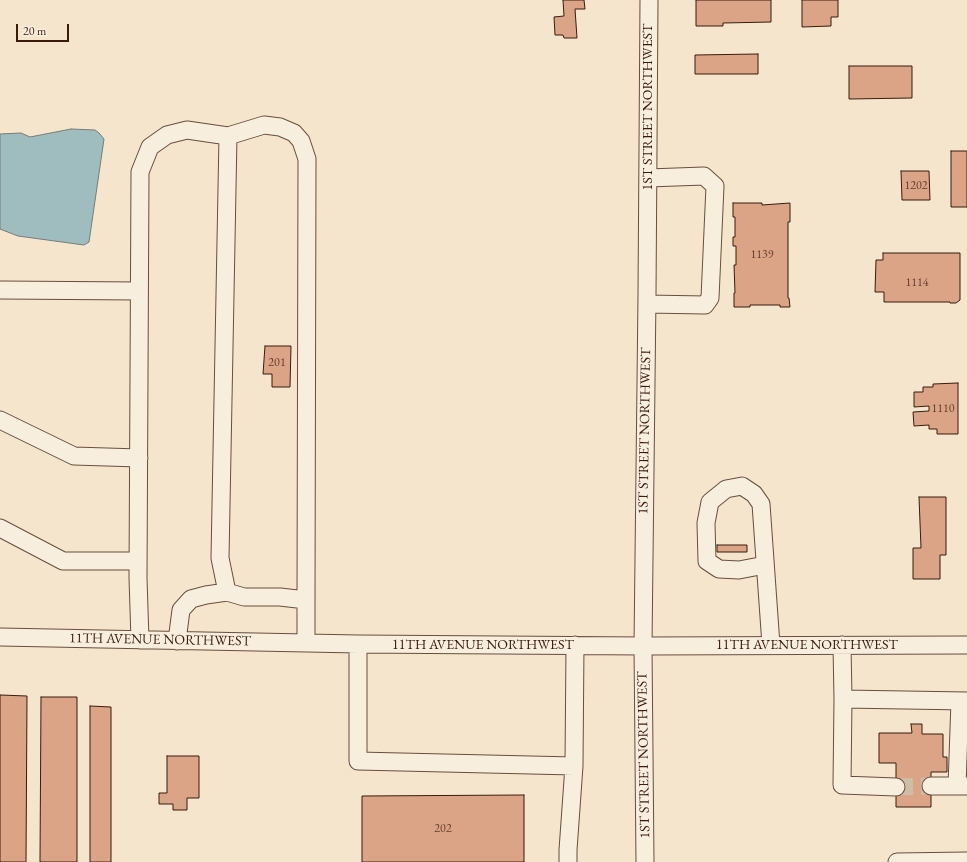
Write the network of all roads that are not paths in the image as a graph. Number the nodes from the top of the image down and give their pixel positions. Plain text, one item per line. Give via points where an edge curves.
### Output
1 (649, 0) edge
2 (228, 136) junction
3 (648, 178) junction
4 (0, 290) edge
5 (139, 291) junction
6 (647, 304) junction
7 (0, 420) edge
8 (139, 458) junction
9 (0, 528) edge
10 (138, 561) junction
11 (765, 565) junction
12 (227, 592) junction
13 (306, 600) junction
14 (0, 637) edge
15 (140, 640) junction
16 (177, 641) junction
17 (306, 644) junction
18 (358, 644) junction
19 (575, 645) junction
20 (771, 645) junction
21 (842, 645) junction
22 (967, 645) edge
23 (643, 646) junction
24 (842, 699) junction
25 (963, 701) edge
26 (574, 766) junction
27 (931, 786) tunnel mouth
28 (962, 786) edge
29 (896, 787) tunnel mouth
30 (967, 861) edge
31 (568, 862) edge
32 (645, 862) edge
33 (898, 862) edge

1 - 3 street, 1ST STREET NORTHWEST
2 - 5 street via 187,130 167,135 150,147 140,172
2 - 12 street via 220,558
2 - 13 street via 264,125 280,127 294,133 301,141 306,160
3 - 6 street, 1ST STREET NORTHWEST
3 - 6 street via 704,176 714,186 710,298 705,305
4 - 5 street
5 - 8 street
6 - 23 street, 1ST STREET NORTHWEST
7 - 8 street via 74,456
8 - 10 street
9 - 10 street via 63,561
10 - 15 street
11 - 11 street via 761,504 754,494 742,486 726,489 710,502 706,523 708,561 719,569 739,570
11 - 20 street
12 - 13 street via 244,598 280,597
12 - 16 street via 190,599 181,610
13 - 17 street
14 - 15 street, 11TH AVENUE NORTHWEST
15 - 16 street, 11TH AVENUE NORTHWEST
16 - 17 street, 11TH AVENUE NORTHWEST
17 - 18 street, 11TH AVENUE NORTHWEST
18 - 19 street, 11TH AVENUE NORTHWEST
18 - 26 street via 358,761
19 - 23 street, 11TH AVENUE NORTHWEST
19 - 26 street
20 - 21 street, 11TH AVENUE NORTHWEST
20 - 23 street, 11TH AVENUE NORTHWEST
21 - 22 street, 11TH AVENUE NORTHWEST
21 - 24 street
23 - 32 street, 1ST STREET NORTHWEST
24 - 25 street
24 - 29 street via 842,785
25 - 28 street
26 - 31 street
27 - 28 street
30 - 33 street

